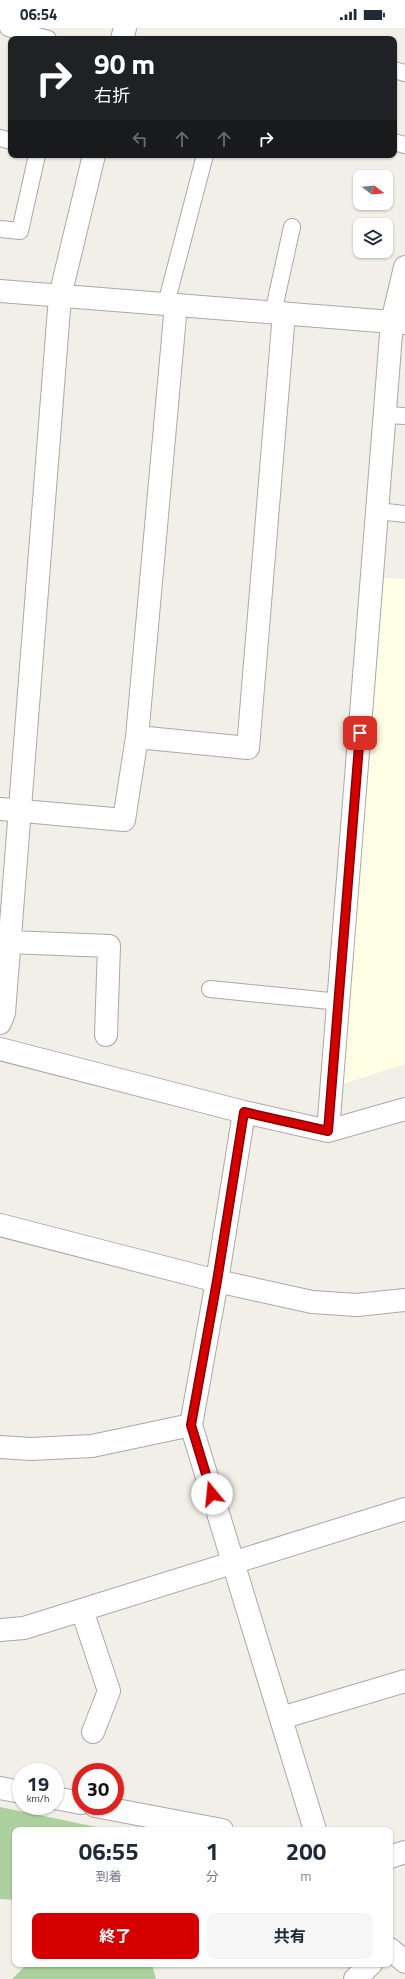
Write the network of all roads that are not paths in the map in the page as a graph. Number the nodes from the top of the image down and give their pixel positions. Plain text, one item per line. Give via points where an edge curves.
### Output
1 (8, 28) edge
2 (37, 36) edge
3 (36, 158) edge
4 (93, 158) edge
5 (204, 158) edge
6 (292, 227) dead end
7 (0, 229) edge
8 (405, 267) edge
9 (0, 291) edge
10 (60, 296) junction
11 (171, 304) junction
12 (279, 313) junction
13 (398, 322) edge
14 (395, 415) edge
15 (377, 511) junction
16 (405, 514) edge
17 (138, 737) junction
18 (10, 810) edge
19 (5, 919) edge
20 (9, 942) junction
21 (210, 989) dead end
22 (340, 1002) junction
23 (0, 1023) edge
24 (106, 1035) dead end
25 (0, 1049) edge
26 (405, 1109) edge
27 (244, 1112) junction
28 (328, 1131) junction
29 (0, 1225) edge
30 (217, 1281) junction
31 (405, 1300) edge
32 (191, 1425) junction
33 (0, 1446) edge
34 (405, 1509) edge
35 (233, 1563) junction
36 (82, 1610) junction
37 (0, 1630) edge
38 (405, 1681) edge
39 (281, 1718) junction
40 (93, 1732) dead end
41 (0, 1788) edge
42 (12, 1790) edge
43 (124, 1811) edge
44 (206, 1827) edge
45 (314, 1827) edge
46 (405, 1852) edge
47 (393, 1856) edge
48 (393, 1952) edge
49 (405, 1962) edge
50 (368, 1967) edge
51 (355, 1979) edge

1 - 2 lane
3 - 7 lane via 20,231
4 - 10 street
5 - 11 lane
6 - 12 lane
8 - 13 street
9 - 10 street
10 - 11 street
10 - 18 street
11 - 12 street
11 - 17 street
12 - 13 street
12 - 17 street via 248,748
13 - 14 street
14 - 15 street
15 - 16 lane
15 - 22 street
17 - 18 street via 124,820
18 - 19 street
19 - 20 street
20 - 23 street via 4,1013
20 - 24 street via 108,946
21 - 22 lane
22 - 28 street
25 - 27 street
26 - 28 street
27 - 28 street
27 - 30 street
29 - 30 street
30 - 31 street via 312,1302 357,1306
30 - 32 street
32 - 33 street via 92,1446 31,1449
32 - 35 street
34 - 35 street
35 - 36 street
35 - 39 street
36 - 37 street via 24,1628
36 - 40 street via 109,1691
38 - 39 street
39 - 45 street
41 - 42 street
43 - 44 street
46 - 47 street
48 - 49 street
50 - 51 street

